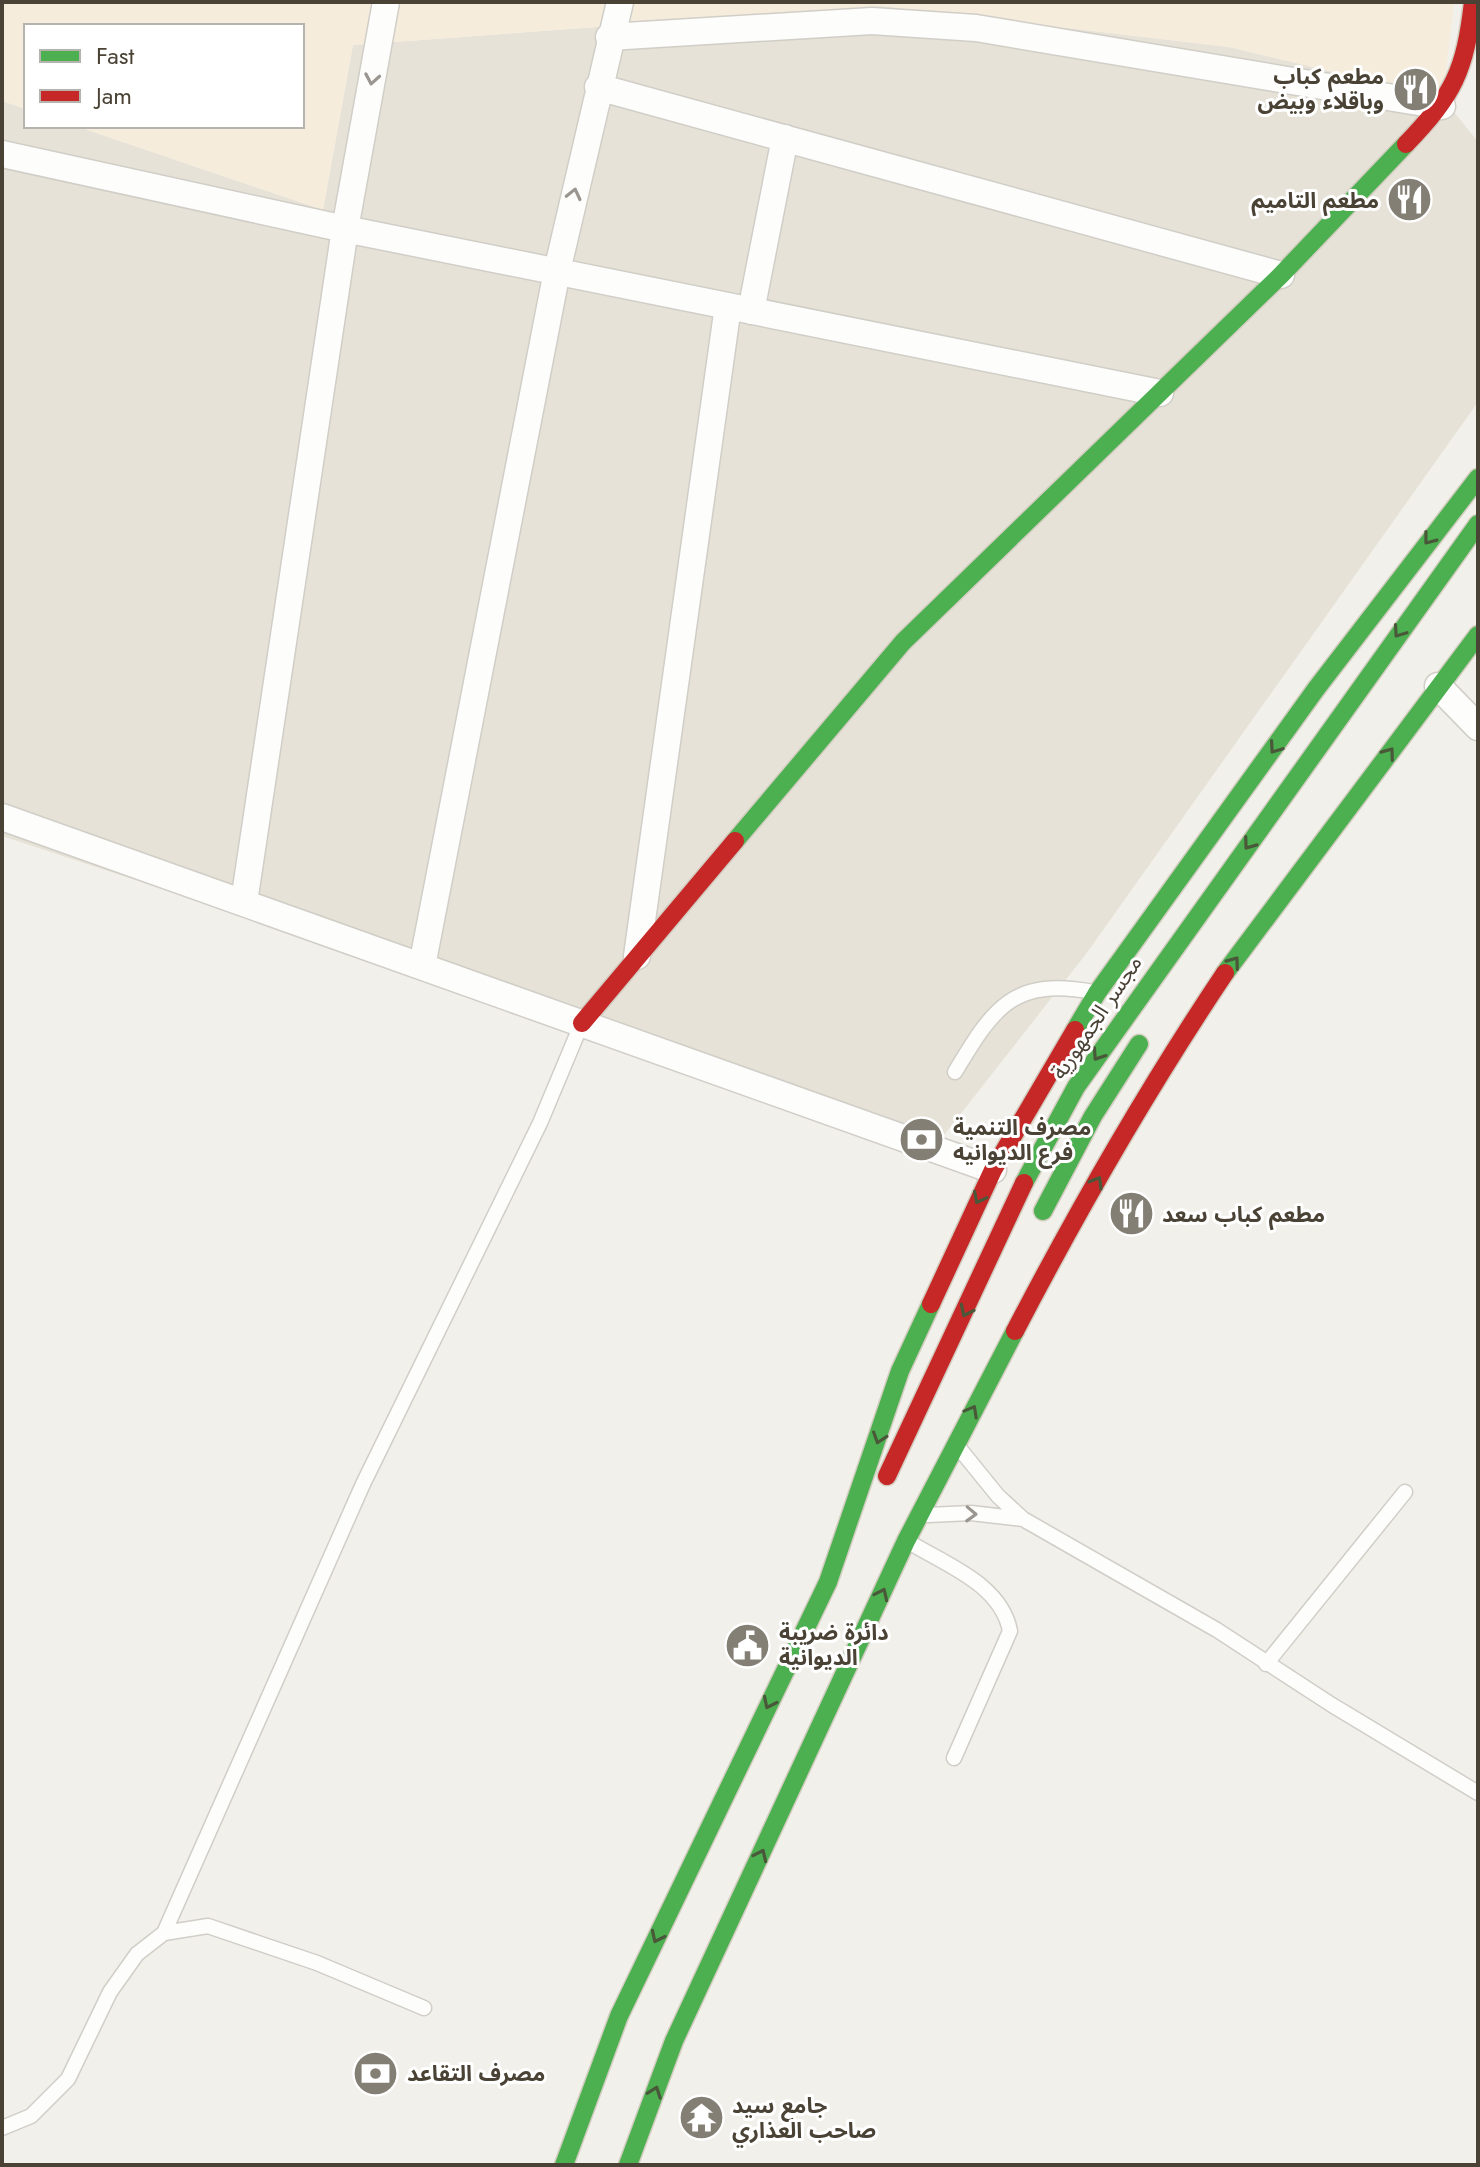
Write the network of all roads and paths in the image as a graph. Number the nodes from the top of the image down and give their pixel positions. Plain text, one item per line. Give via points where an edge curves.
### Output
1 (386, 2) edge
2 (620, 2) edge
3 (1473, 2) edge
4 (609, 37) junction
5 (598, 87) junction
6 (1468, 93) dead end
7 (1442, 106) junction
8 (785, 138) junction
9 (2, 154) edge
10 (345, 229) junction
11 (557, 271) junction
12 (1281, 275) junction
13 (740, 309) junction
14 (1160, 393) junction
15 (1478, 478) edge
16 (1478, 524) edge
17 (1478, 635) edge
18 (1438, 686) junction
19 (1478, 727) edge
20 (2, 817) edge
21 (244, 902) junction
22 (637, 957) junction
23 (422, 966) junction
24 (1097, 993) junction
25 (582, 1023) junction
26 (1146, 1034) dead end
27 (955, 1072) dead end
28 (993, 1170) junction
29 (1034, 1230) dead end
30 (954, 1407) dead end
31 (955, 1442) junction
32 (1405, 1492) dead end
33 (918, 1516) junction
34 (1023, 1519) junction
35 (903, 1548) junction
36 (828, 1582) junction
37 (1266, 1664) junction
38 (954, 1758) dead end
39 (1478, 1793) edge
40 (164, 1933) junction
41 (424, 2008) dead end
42 (2, 2128) edge
43 (564, 2165) edge
44 (628, 2165) edge

1 -> 10 street
2 - 4 street
3 - 7 main road via 1465,61
4 - 5 street
4 - 7 street via 872,21 976,28
5 - 8 street
11 -> 5 street
6 - 7 main road
7 - 12 main road
8 - 12 street
8 - 13 street
9 - 10 street
10 - 11 street
10 - 21 street
11 - 13 street
11 - 23 street
12 - 14 main road
13 - 14 street
13 - 22 street
14 - 22 main road via 903,642
15 -> 24 main road via 1316,689
16 -> 36 main road, مجسر الجمهورية via 1076,1087 1046,1137 926,1402
17 - 18 main road
18 - 19 street
31 -> 18 main road via 1065,1236 1170,1056 1228,969
20 - 21 street
21 - 23 street
22 - 25 main road
23 - 25 street
24 - 27 lane via 1058,986 1011,998 986,1020
24 - 28 main road
25 - 28 street
25 - 40 lane via 540,1123 363,1484
26 - 29 main road via 1093,1116
28 -> 36 main road via 900,1371
30 - 35 main road
31 - 33 main road
31 - 34 lane via 990,1488
32 - 37 lane
33 -> 34 lane via 971,1513
33 - 35 main road
34 - 37 lane via 1217,1630
35 - 38 lane via 989,1590 1006,1611 1010,1631
44 -> 35 main road via 674,2041
36 -> 43 main road via 619,2016
37 - 39 lane
40 - 41 lane via 208,1926 317,1963
40 - 42 lane via 137,1954 110,1992 68,2079 31,2116

